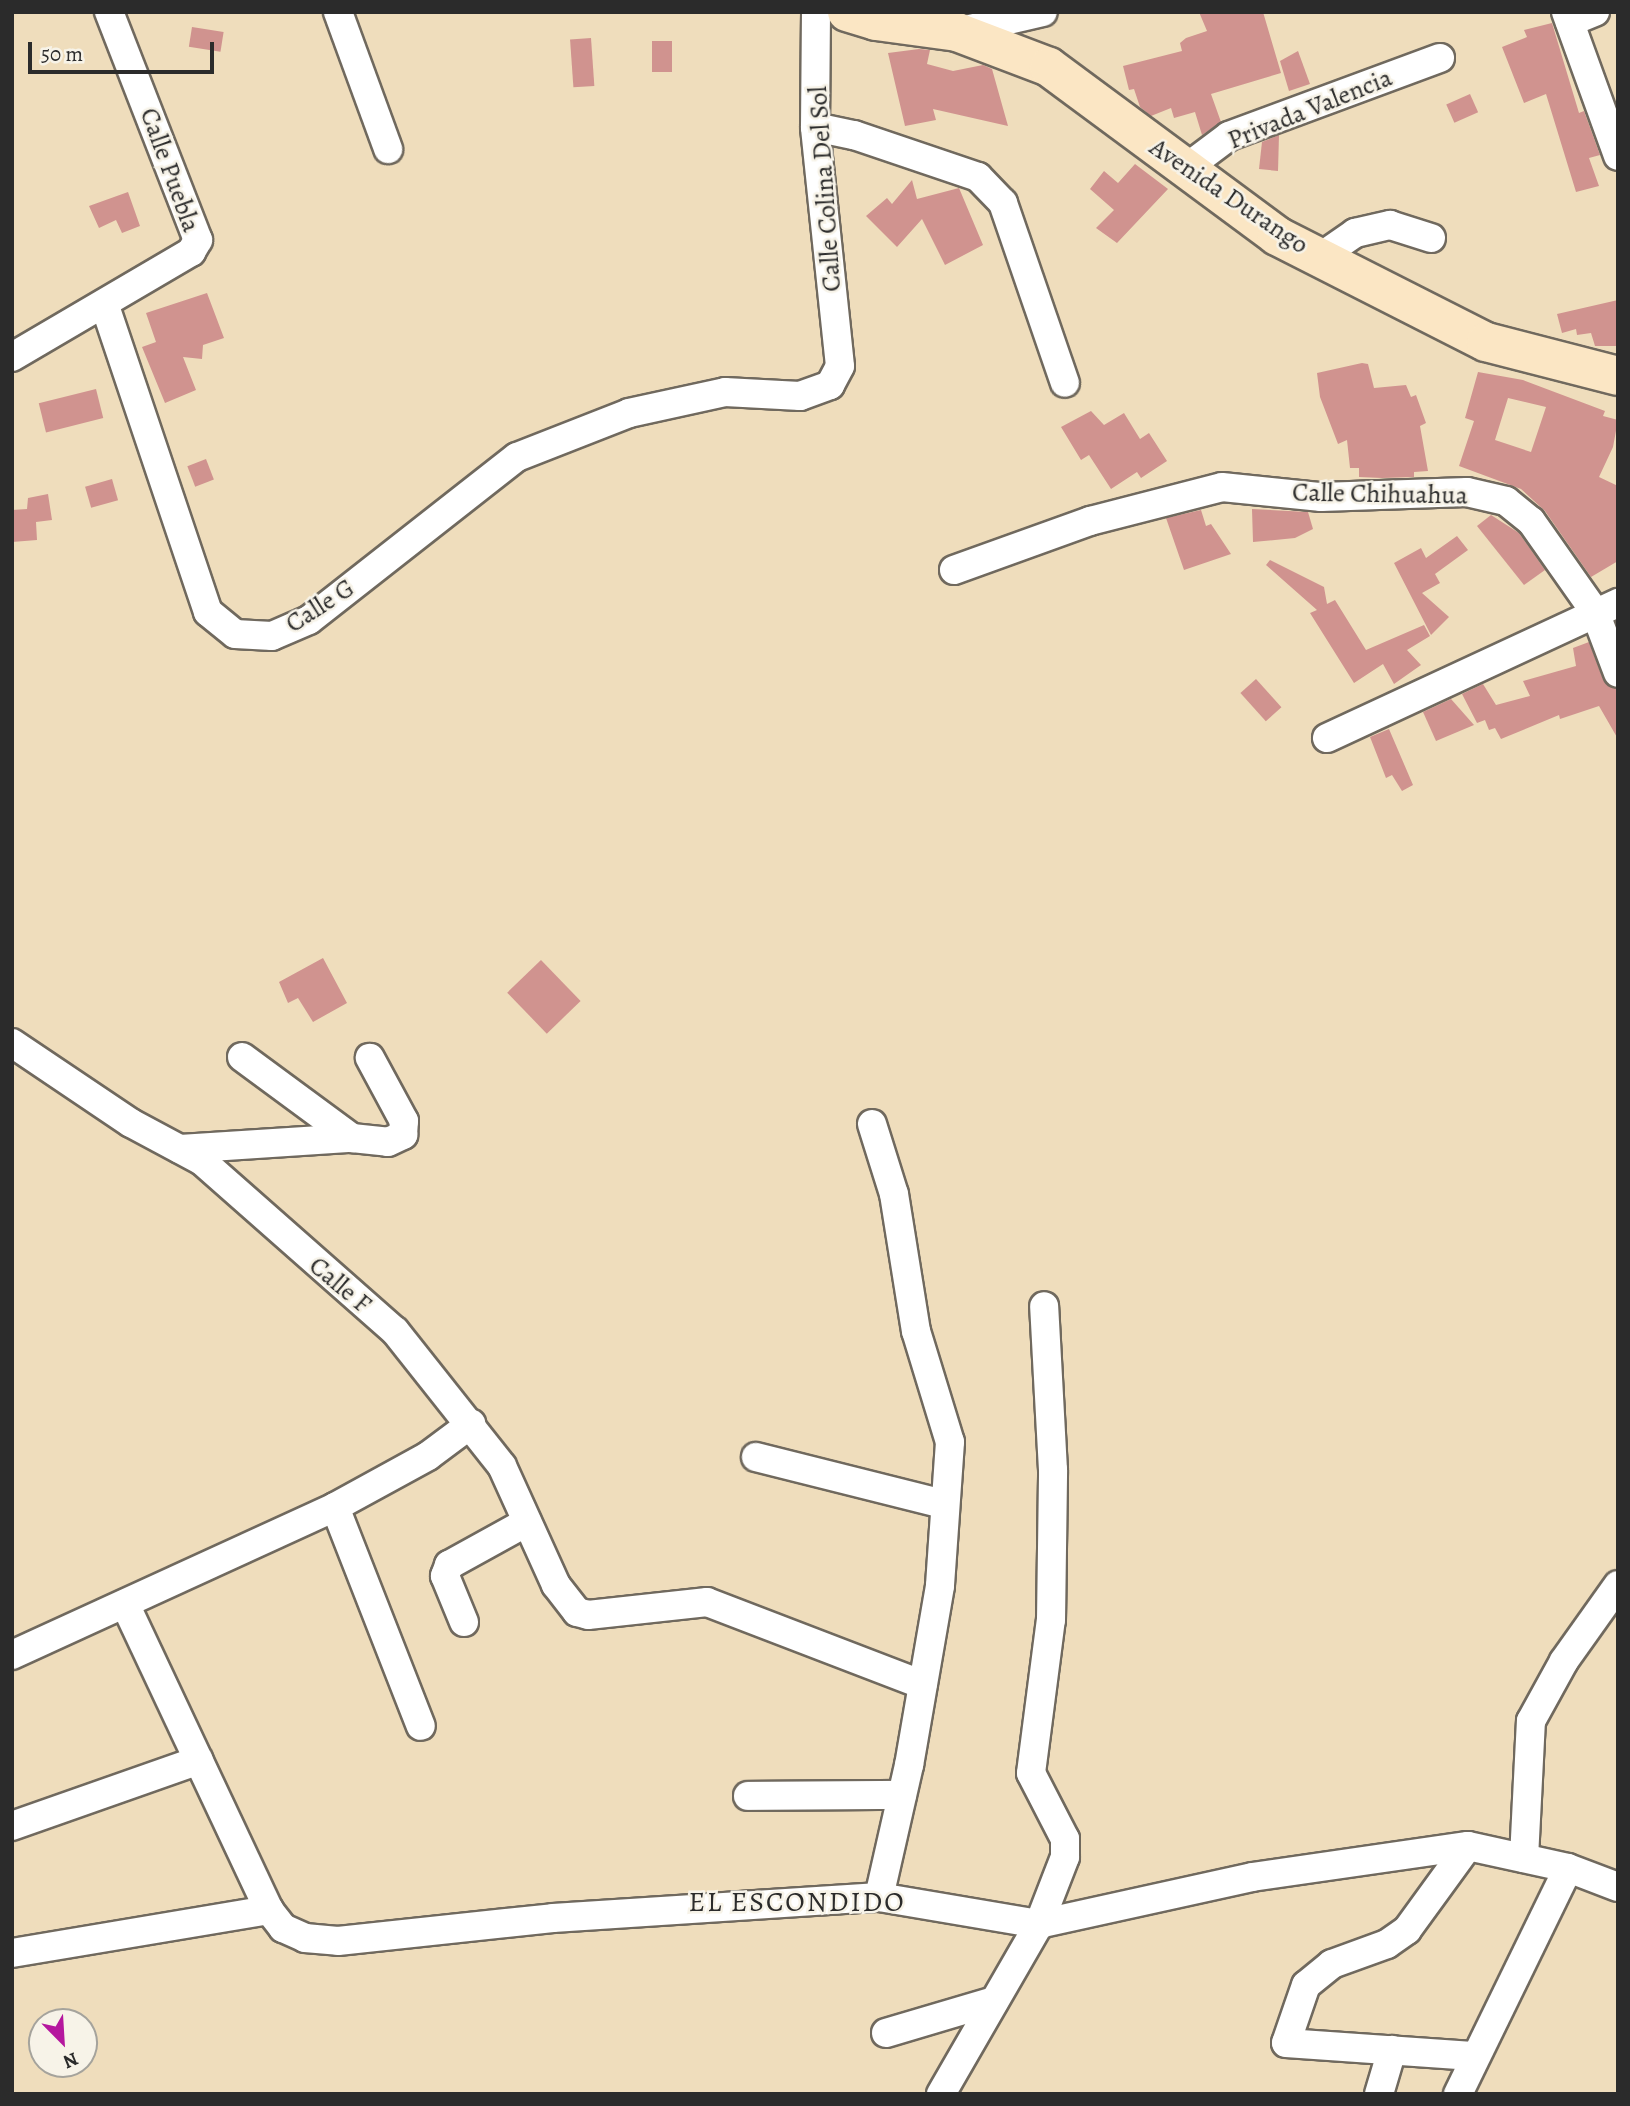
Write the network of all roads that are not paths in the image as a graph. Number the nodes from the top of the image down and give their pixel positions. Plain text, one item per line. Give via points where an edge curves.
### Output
1 (109, 12) edge
2 (338, 12) edge
3 (816, 12) edge
4 (1043, 12) edge
5 (867, 15) edge
6 (1577, 16) edge
7 (957, 32) junction
8 (1440, 58) dead end
9 (815, 127) junction
10 (388, 149) dead end
11 (1618, 156) edge
12 (1185, 169) junction
13 (1432, 238) dead end
14 (1319, 258) junction
15 (105, 306) junction
16 (12, 357) edge
17 (840, 366) joint
18 (1618, 376) edge
19 (1065, 383) dead end
20 (954, 570) dead end
21 (1607, 608) edge
22 (1618, 673) edge
23 (1327, 738) dead end
24 (12, 1043) edge
25 (242, 1057) dead end
26 (370, 1058) dead end
27 (872, 1124) dead end
28 (352, 1138) junction
29 (180, 1149) junction
30 (1044, 1306) dead end
31 (471, 1424) junction
32 (756, 1457) dead end
33 (943, 1504) junction
34 (335, 1507) junction
35 (527, 1522) junction
36 (1618, 1585) edge
37 (125, 1604) junction
38 (464, 1622) dead end
39 (12, 1655) edge
40 (923, 1685) junction
41 (421, 1726) dead end
42 (199, 1760) junction
43 (902, 1795) junction
44 (748, 1796) dead end
45 (12, 1826) edge
46 (1468, 1846) junction
47 (1524, 1858) junction
48 (1569, 1868) junction
49 (1618, 1887) edge
50 (879, 1897) junction
51 (269, 1910) junction
52 (1039, 1924) junction
53 (12, 1953) edge
54 (994, 2001) junction
55 (886, 2033) dead end
56 (1392, 2050) junction
57 (1473, 2056) junction
58 (941, 2094) edge
59 (1379, 2094) edge
60 (1458, 2094) edge

1 - 15 street, Calle Puebla via 198,240 191,252
2 - 10 street
3 - 9 street, Calle Colina Del Sol
4 - 7 street
5 - 7 main road, Avenida Durango
6 - 11 street
7 - 12 main road, Avenida Durango via 1049,67
8 - 12 street, Privada Valencia via 1229,136
9 - 17 street, Calle Colina Del Sol
9 - 19 street via 854,135 978,177 1003,203
12 - 14 main road, Avenida Durango via 1277,236
13 - 14 street via 1390,225 1355,233
14 - 18 main road, Avenida Durango via 1486,342
15 - 16 street, Calle Puebla
15 - 17 street, Calle G via 208,612 235,634 272,636 309,620 517,457 629,413 725,392 815,393 831,385
20 - 21 street, Calle Chihuahua via 1090,521 1222,487 1321,497 1466,492 1506,500 1531,521
21 - 22 street, Calle Chihuahua
21 - 23 street
24 - 29 street, Calle F via 131,1123
25 - 28 street
26 - 28 street via 404,1121 403,1135 388,1142
27 - 33 street via 894,1194 916,1331 950,1442
28 - 29 street
29 - 31 street, Calle F via 202,1161 395,1331
30 - 52 street via 1053,1470 1051,1620 1031,1773 1065,1839 1065,1857
31 - 34 street via 428,1455
31 - 35 street, Calle F via 502,1466
32 - 33 street
33 - 40 street via 940,1586
34 - 37 street
34 - 41 street
35 - 38 street via 449,1565 445,1576
35 - 40 street, Calle F via 556,1585 577,1612 589,1615 707,1602
36 - 47 street via 1564,1661 1531,1721
37 - 39 street
37 - 42 street
40 - 43 street
42 - 45 street
42 - 51 street
43 - 44 street
43 - 50 street
46 - 47 street
46 - 52 street via 1252,1877
46 - 56 street via 1407,1930 1387,1944 1332,1964 1306,1985 1286,2043
47 - 48 street
48 - 49 street
48 - 57 street
50 - 51 street via 553,1918 338,1941 305,1938 284,1928
50 - 52 street
51 - 53 street
52 - 54 street
54 - 55 street
54 - 58 street
56 - 57 street
56 - 59 street
57 - 60 street

